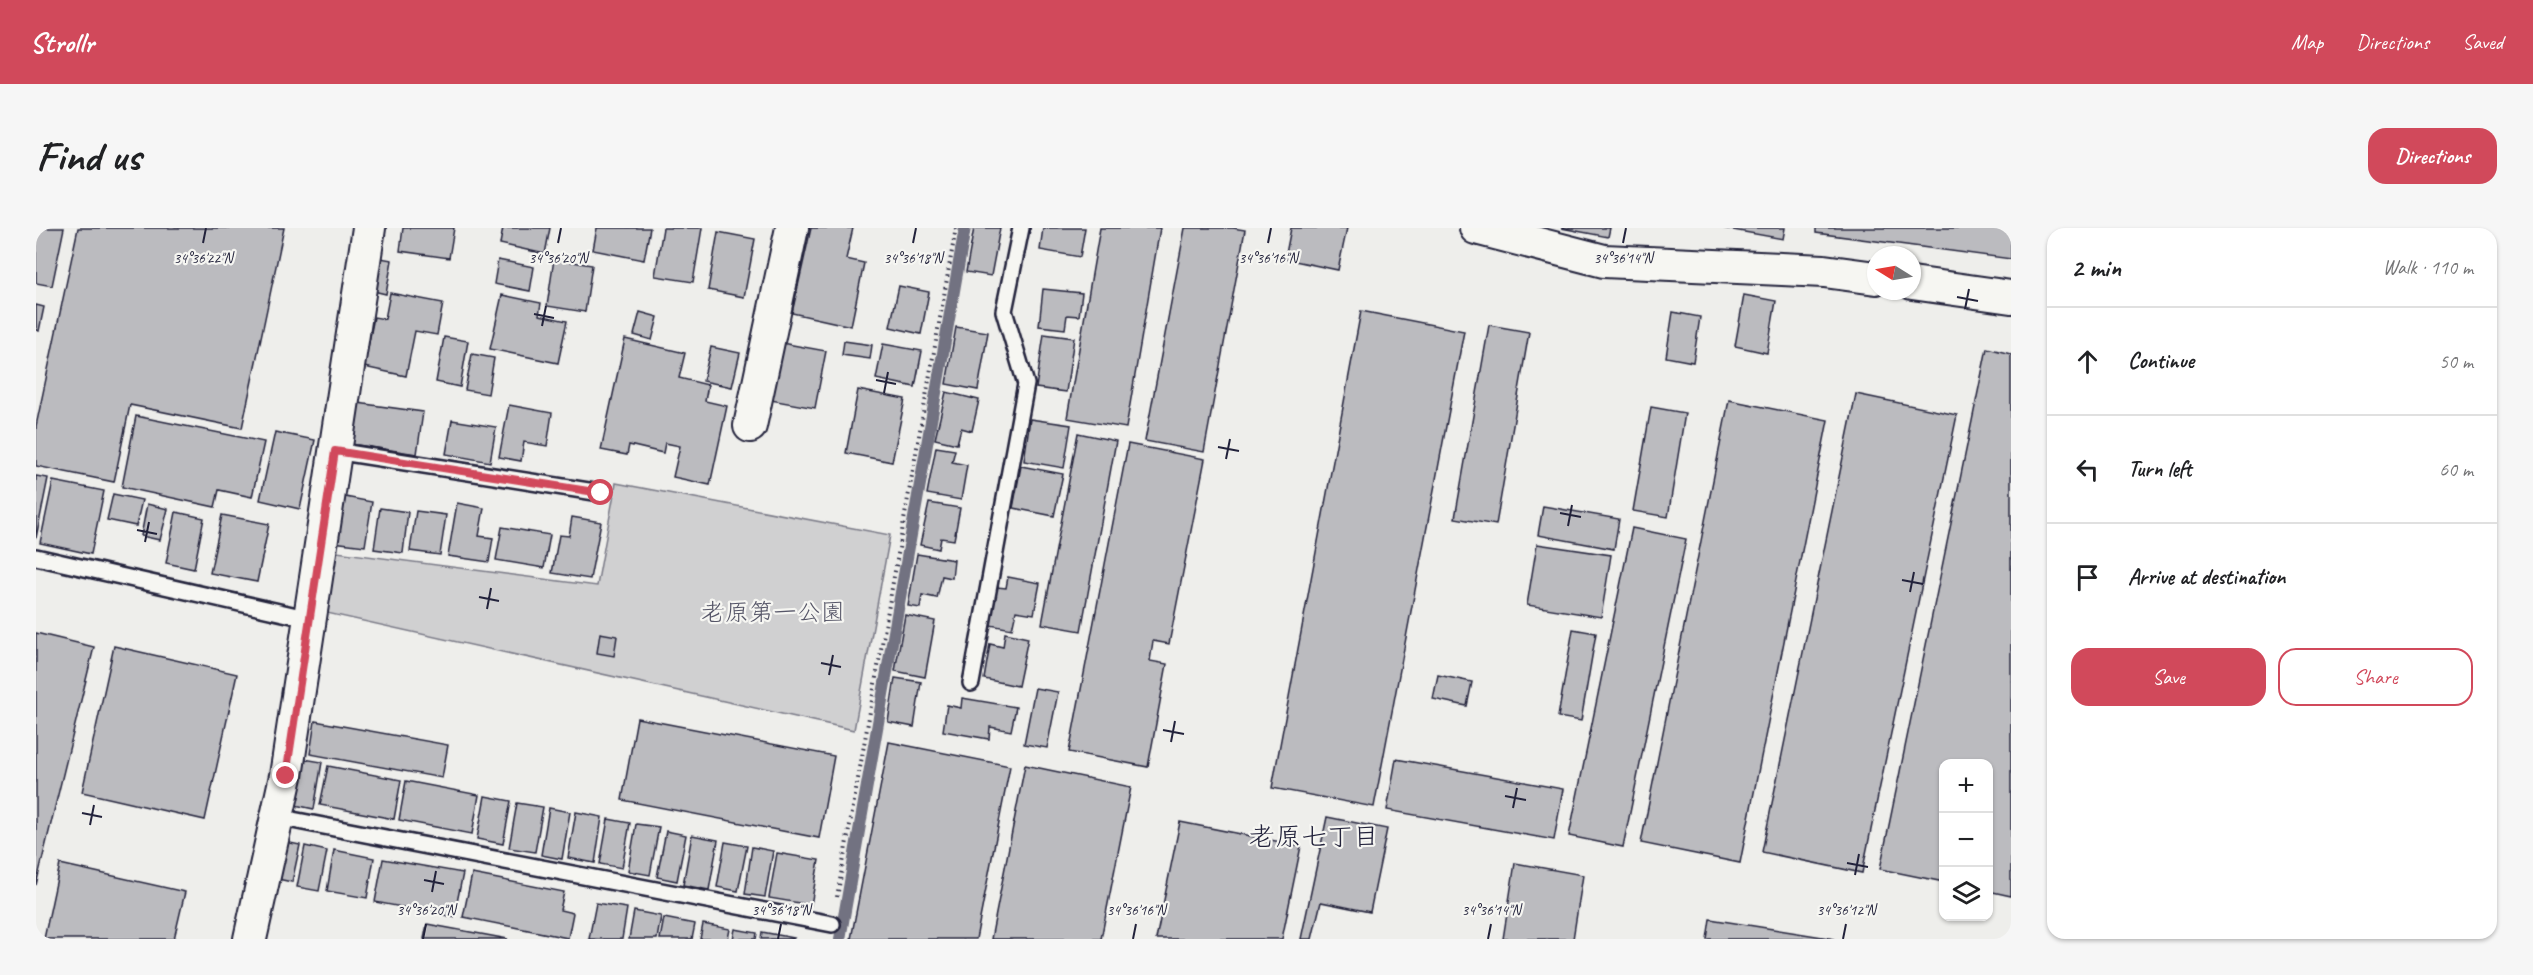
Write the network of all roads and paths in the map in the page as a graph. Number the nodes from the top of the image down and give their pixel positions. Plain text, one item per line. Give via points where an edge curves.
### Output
1 (369, 228) edge
2 (792, 228) edge
3 (956, 228) edge
4 (1021, 228) edge
5 (1476, 228) edge
6 (1867, 277) edge
7 (1921, 284) edge
8 (2011, 297) edge
9 (750, 426) dead end
10 (335, 451) junction
11 (601, 493) dead end
12 (36, 557) edge
13 (310, 619) junction
14 (971, 682) dead end
15 (277, 817) junction
16 (832, 924) joint
17 (250, 939) edge

1 - 10 street
2 - 9 street
3 - 16 path
4 - 14 lane via 1004,310 1026,384
5 - 6 street via 1604,261 1824,271
7 - 8 street
10 - 11 lane
10 - 13 street
12 - 13 lane
13 - 15 street
15 - 16 lane
15 - 17 street

